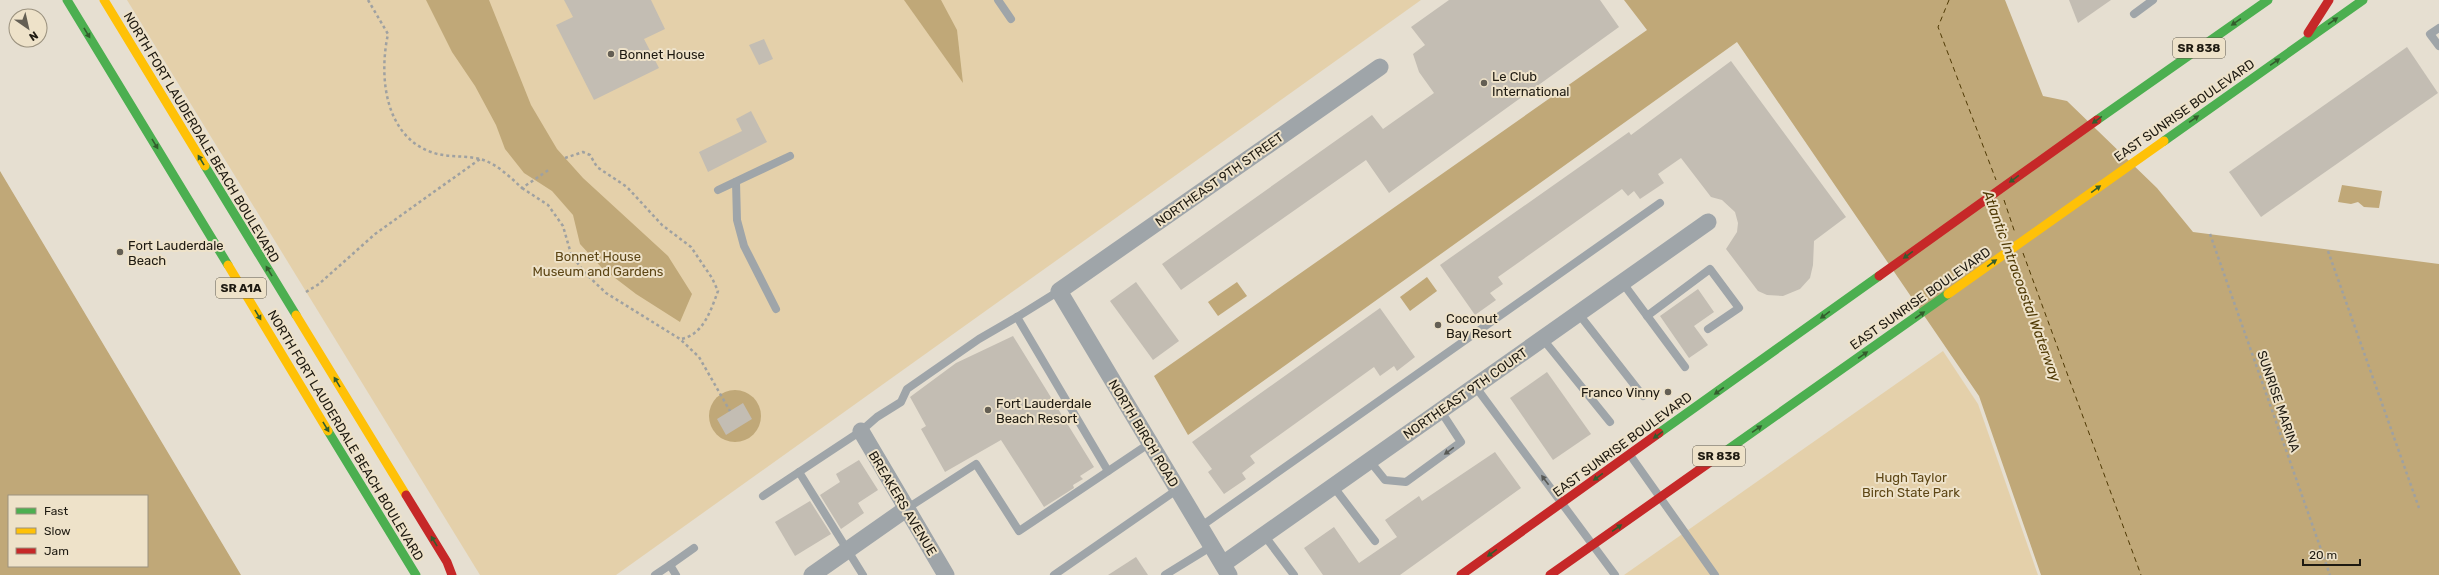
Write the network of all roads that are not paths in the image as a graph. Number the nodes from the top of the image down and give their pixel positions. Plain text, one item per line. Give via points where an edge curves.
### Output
1 (67, 0) edge
2 (104, 0) edge
3 (998, 0) edge
4 (2153, 0) edge
5 (2268, 0) edge
6 (2330, 0) edge
7 (2363, 0) edge
8 (2134, 14) dead end
9 (1012, 19) dead end
10 (2439, 28) edge
11 (2302, 42) junction
12 (2439, 46) edge
13 (1380, 67) dead end
14 (790, 156) dead end
15 (736, 182) junction
16 (718, 190) dead end
17 (1660, 203) dead end
18 (1708, 222) dead end
19 (1622, 282) junction
20 (1059, 291) junction
21 (776, 309) dead end
22 (1578, 313) junction
23 (1647, 316) junction
24 (1017, 317) junction
25 (1708, 329) dead end
26 (1542, 338) junction
27 (1685, 367) dead end
28 (1475, 386) junction
29 (1643, 396) dead end
30 (1440, 410) junction
31 (1610, 422) dead end
32 (861, 431) junction
33 (1150, 443) junction
34 (1630, 455) junction
35 (1370, 460) junction
36 (1108, 471) junction
37 (798, 472) junction
38 (1333, 486) junction
39 (1178, 489) junction
40 (763, 496) dead end
41 (1660, 498) junction
42 (1563, 502) junction
43 (906, 509) junction
44 (1200, 527) junction
45 (1264, 534) junction
46 (1375, 541) dead end
47 (1593, 545) junction
48 (1212, 546) junction
49 (694, 548) dead end
50 (847, 550) junction
51 (670, 565) junction
52 (1226, 569) edge
53 (416, 575) edge
54 (452, 575) edge
55 (655, 575) edge
56 (676, 575) edge
57 (812, 575) edge
58 (863, 575) edge
59 (946, 575) edge
60 (1054, 575) edge
61 (1165, 575) edge
62 (1294, 575) edge
63 (1461, 575) edge
64 (1550, 575) edge
65 (1615, 575) edge
66 (1715, 575) edge

1 -> 53 main road, NORTH FORT LAUDERDALE BEACH BOULEVARD / SR A1A
54 -> 2 main road, NORTH FORT LAUDERDALE BEACH BOULEVARD / SR A1A via 447,562
3 - 9 lane
4 - 8 lane
5 -> 34 main road, EAST SUNRISE BOULEVARD / SR 838
6 - 11 main road
11 -> 7 main road, EAST SUNRISE BOULEVARD / SR 838
10 - 12 lane via 2430,34
41 -> 11 main road, EAST SUNRISE BOULEVARD / SR 838
13 - 20 street, NORTHEAST 9TH STREET
14 - 15 lane
15 - 16 lane
15 - 21 lane via 738,220 744,246
17 - 44 lane
18 - 19 street, NORTHEAST 9TH COURT
19 - 22 street, NORTHEAST 9TH COURT
19 - 23 lane
20 - 24 lane
20 - 33 street, NORTH BIRCH ROAD
22 - 26 street, NORTHEAST 9TH COURT
22 - 29 lane
23 - 25 lane via 1710,269 1739,308
23 - 27 lane
24 - 32 lane via 978,339 907,389 900,402
24 - 36 lane
26 - 28 street, NORTHEAST 9TH COURT
26 - 31 lane
28 - 30 street, NORTHEAST 9TH COURT
42 -> 28 lane
30 - 35 street, NORTHEAST 9TH COURT
30 -> 35 lane via 1461,442 1406,482 1385,480
32 - 37 lane
32 - 43 street, BREAKERS AVENUE
33 - 36 lane
33 - 39 street, NORTH BIRCH ROAD
34 - 41 lane
34 -> 42 main road, EAST SUNRISE BOULEVARD / SR 838
35 - 38 street, NORTHEAST 9TH COURT
36 - 43 lane via 1019,531 976,464
37 - 40 lane
37 - 50 lane
38 - 45 street, NORTHEAST 9TH COURT
38 - 46 lane
39 - 44 street, NORTH BIRCH ROAD
39 - 60 lane
47 -> 41 main road, EAST SUNRISE BOULEVARD / SR 838
41 - 66 lane
42 - 47 lane
42 -> 63 main road, EAST SUNRISE BOULEVARD / SR 838
43 - 50 street
43 - 59 street, BREAKERS AVENUE
44 - 48 street, NORTH BIRCH ROAD
45 - 52 street, NORTHEAST 9TH COURT
45 - 62 lane
47 - 64 main road, EAST SUNRISE BOULEVARD / SR 838
47 - 65 lane
48 - 52 street, NORTH BIRCH ROAD
48 - 61 lane
49 - 51 lane
50 - 57 street
50 - 58 lane
51 - 55 lane
51 - 56 lane

